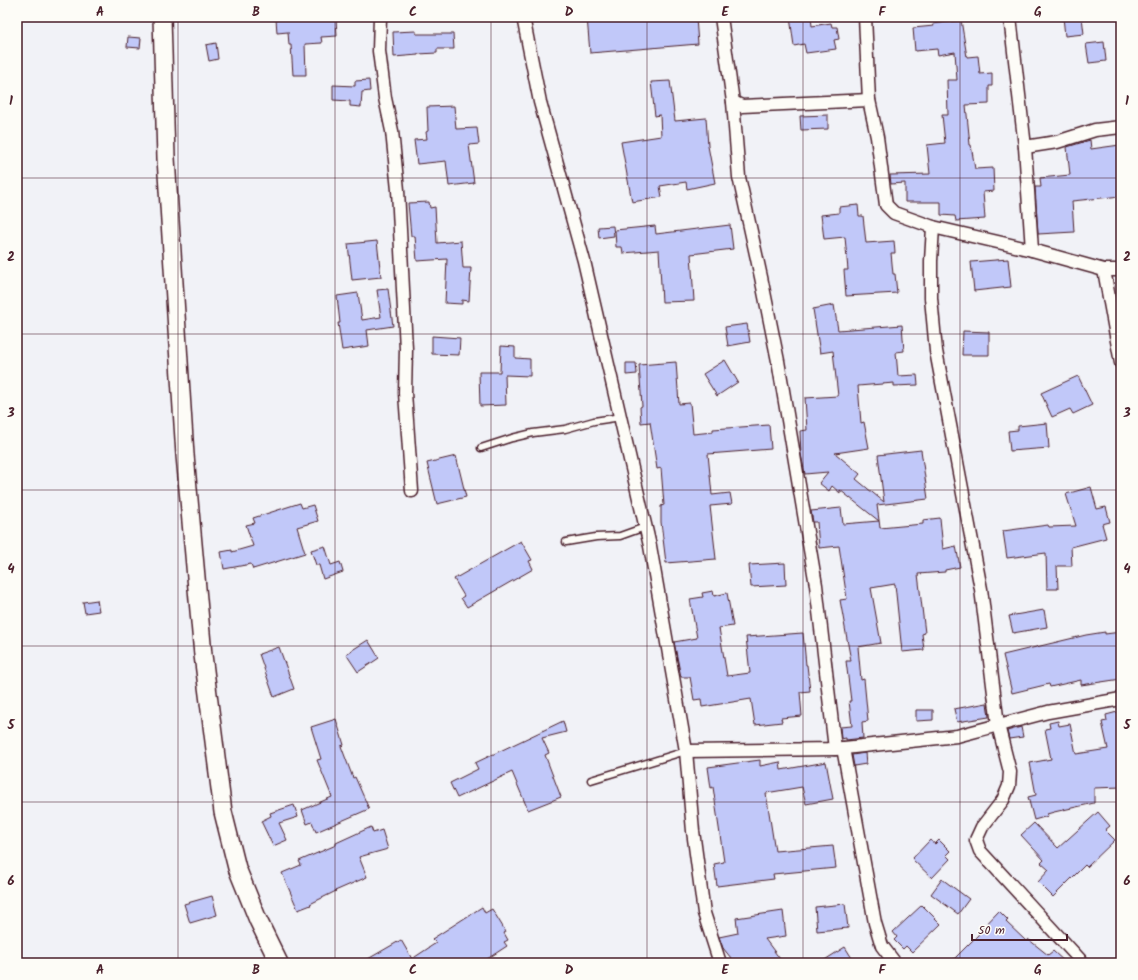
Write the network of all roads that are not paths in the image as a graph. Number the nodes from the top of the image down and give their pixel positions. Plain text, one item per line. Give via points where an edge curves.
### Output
1 (162, 17) edge
2 (380, 17) edge
3 (523, 17) edge
4 (721, 17) edge
5 (865, 17) edge
6 (1010, 17) edge
7 (869, 100) junction
8 (733, 102) junction
9 (1121, 127) edge
10 (1026, 147) junction
11 (933, 228) junction
12 (1032, 250) junction
13 (1104, 270) junction
14 (1121, 270) edge
15 (1121, 363) edge
16 (620, 417) junction
17 (481, 448) dead end
18 (412, 491) dead end
19 (645, 527) junction
20 (566, 542) dead end
21 (1121, 699) edge
22 (998, 724) junction
23 (839, 748) junction
24 (686, 751) junction
25 (591, 780) dead end
26 (279, 963) edge
27 (720, 963) edge
28 (895, 963) edge
29 (1083, 963) edge

1 - 26 main road via 166,158 185,455 203,655 223,812 237,868
2 - 18 street via 379,51 392,131 398,190 406,349 405,393
3 - 16 street via 540,102 584,261
4 - 8 street
5 - 7 street
6 - 10 street
7 - 8 street via 742,106
7 - 11 street via 886,205 894,213
8 - 23 street via 739,177 778,361 816,584
9 - 10 street via 1095,130 1058,142
10 - 12 street
11 - 12 street
11 - 22 street via 931,276 936,351 981,589
12 - 13 street
13 - 14 street
13 - 15 street
16 - 17 lane via 533,433
16 - 19 street
19 - 20 lane via 620,536
19 - 24 street
21 - 22 street
22 - 23 street via 957,736
22 - 29 street via 1010,772 1009,786 1003,800 982,827 976,840 980,851
23 - 24 street
23 - 28 street via 875,923 882,946
24 - 25 lane
24 - 27 street via 704,913

